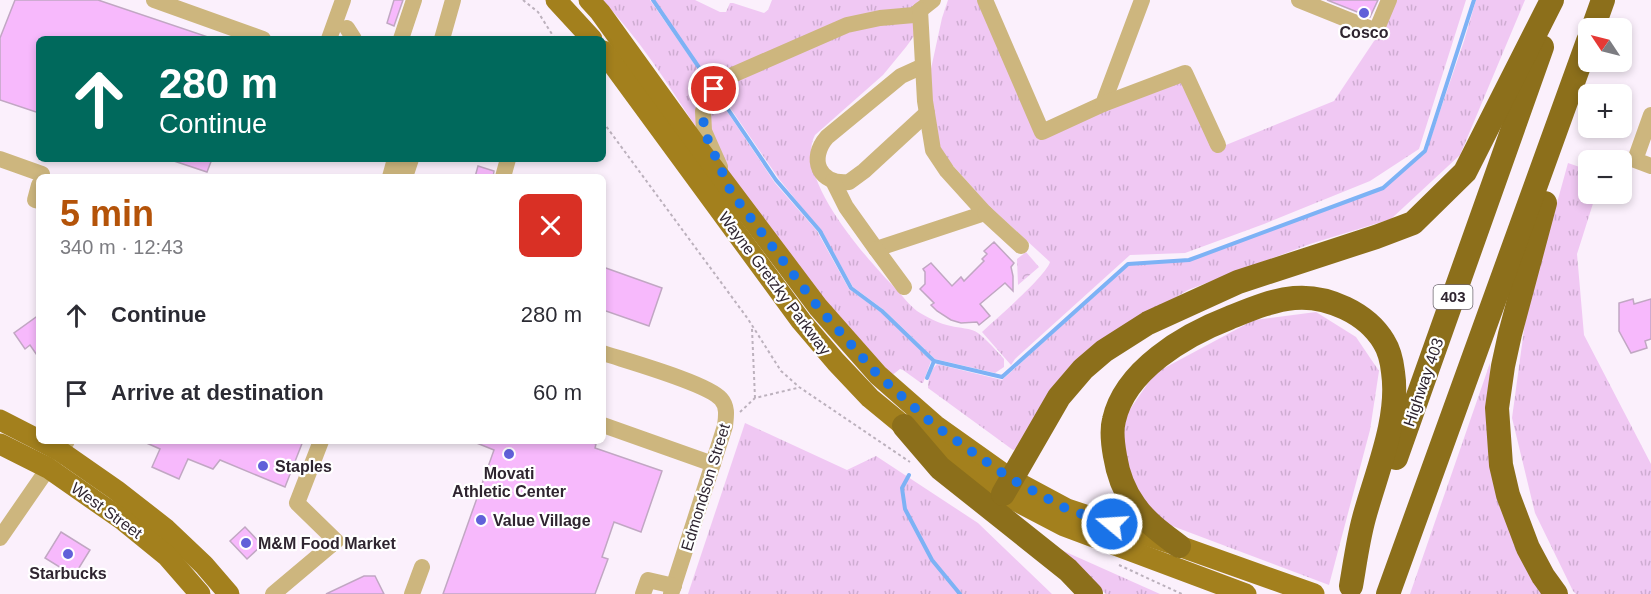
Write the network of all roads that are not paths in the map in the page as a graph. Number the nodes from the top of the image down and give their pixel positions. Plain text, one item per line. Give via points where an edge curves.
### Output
1 (154, 0) edge
2 (343, 0) edge
3 (414, 0) edge
4 (453, 0) edge
5 (556, 0) edge
6 (589, 0) edge
7 (984, 0) edge
8 (1143, 0) edge
9 (1299, 0) edge
10 (1389, 0) edge
11 (1552, 0) edge
12 (1559, 0) edge
13 (1603, 0) edge
14 (927, 5) edge
15 (1597, 18) edge
16 (255, 36) edge
17 (330, 36) edge
18 (402, 36) edge
19 (443, 36) edge
20 (589, 36) edge
21 (606, 55) edge
22 (923, 66) junction
23 (1578, 70) edge
24 (1577, 73) junction
25 (1102, 104) junction
26 (927, 113) junction
27 (1651, 116) edge
28 (1218, 145) dead end
29 (0, 159) edge
30 (1651, 166) edge
31 (42, 174) edge
32 (833, 181) junction
33 (731, 192) junction
34 (985, 213) junction
35 (1021, 246) dead end
36 (876, 249) junction
37 (904, 287) dead end
38 (606, 354) edge
39 (0, 420) edge
40 (606, 426) edge
41 (904, 426) junction
42 (36, 438) edge
43 (0, 444) edge
44 (46, 444) edge
45 (320, 444) edge
46 (59, 453) edge
47 (713, 465) junction
48 (1007, 486) junction
49 (0, 538) edge
50 (1179, 546) junction
51 (422, 567) dead end
52 (673, 590) edge
53 (1350, 590) edge
54 (1311, 593) edge
55 (200, 594) edge
56 (229, 594) edge
57 (273, 594) edge
58 (412, 594) edge
59 (644, 594) edge
60 (1091, 594) edge
61 (1246, 594) edge
62 (1388, 594) edge
63 (1556, 594) edge

1 - 16 street
2 - 17 street
3 - 18 street
4 - 19 street
5 - 20 main road
6 - 33 main road, Wayne Gretzky Parkway
7 - 25 street via 1042,132
8 - 25 street
9 - 10 street via 1376,31
11 - 48 highway via 1465,172 1413,223 1238,282 1148,323 1104,351 1059,397
12 - 53 highway, Highway 403 / 403
13 - 15 highway
14 - 22 street
14 - 33 street via 914,15 847,25 728,77 711,92 703,111 704,131
21 - 41 main road, Wayne Gretzky Parkway via 801,321 870,398
22 - 26 street
22 - 32 street via 901,76 821,144 818,166
23 - 24 highway, 403
24 - 62 highway, 403
24 - 63 highway via 1510,334 1497,408 1501,465 1508,495 1528,548
25 - 28 street via 1185,73
26 - 32 street via 854,179
26 - 34 street via 933,150
27 - 30 street via 1635,160
29 - 31 street
32 - 36 street
33 - 48 main road, Wayne Gretzky Parkway via 818,307 878,375
34 - 35 street
34 - 36 street
36 - 37 street
38 - 47 street, Edmondson Street via 695,384 722,400 727,411 725,426
39 - 42 main road, West Street
40 - 47 street
41 - 48 main road, Wayne Gretzky Parkway via 937,450
41 - 60 highway via 940,468 1068,570
43 - 46 main road, West Street
44 - 46 main road, West Street
45 - 57 street via 297,503 336,541
46 - 49 street
46 - 55 main road, West Street via 85,493 167,556
46 - 56 main road, West Street via 166,529
47 - 52 street, Edmondson Street
48 - 50 main road, Wayne Gretzky Parkway
48 - 61 main road, Wayne Gretzky Parkway via 1064,526
50 - 53 highway via 1136,507 1117,473 1113,422 1126,391 1167,351 1213,324 1295,298 1333,302 1375,330 1385,342 1394,372 1389,430 1363,521
50 - 54 main road, Wayne Gretzky Parkway
51 - 58 street
52 - 59 street via 648,580

